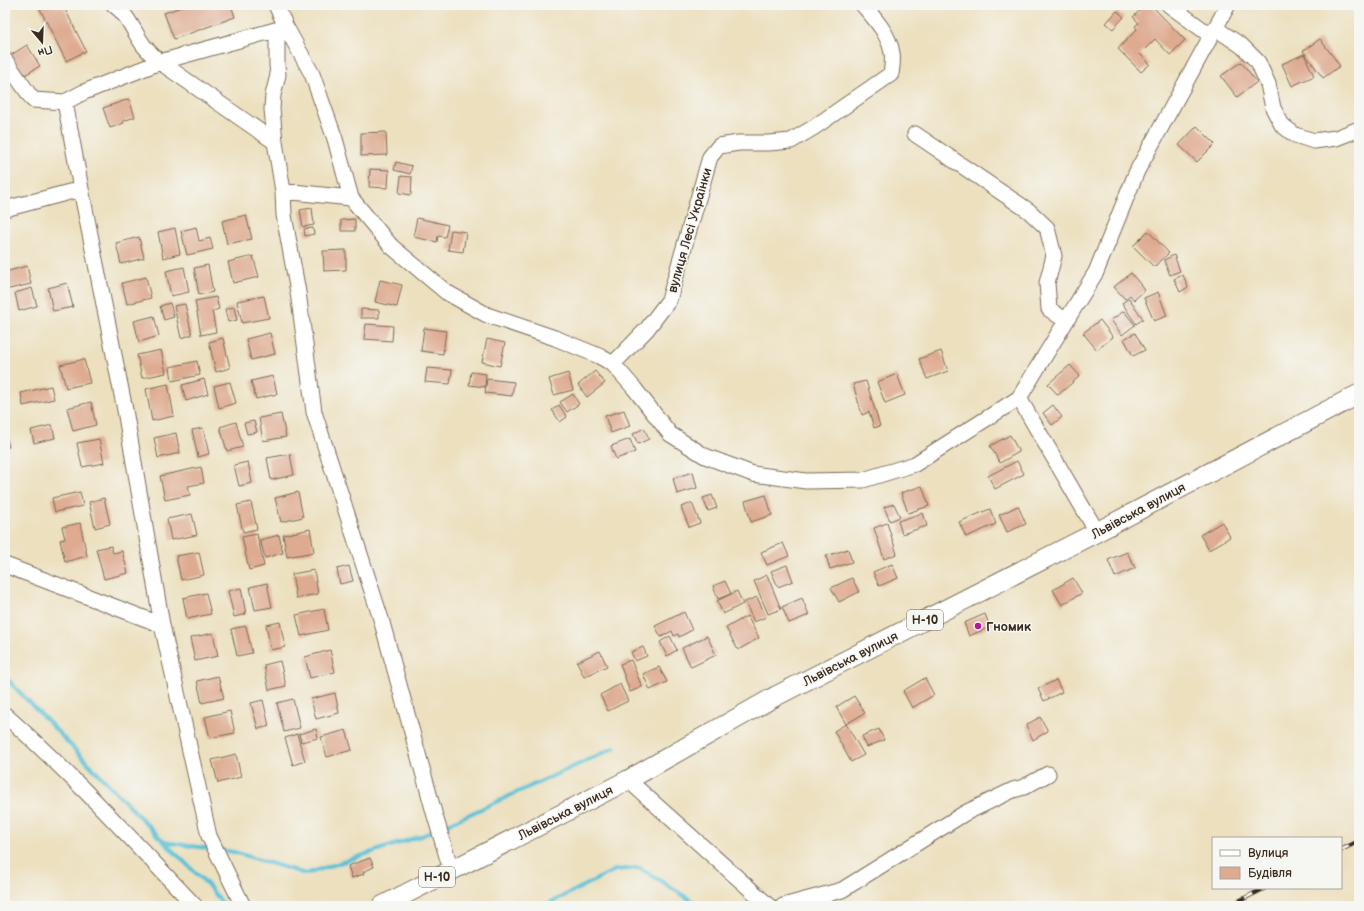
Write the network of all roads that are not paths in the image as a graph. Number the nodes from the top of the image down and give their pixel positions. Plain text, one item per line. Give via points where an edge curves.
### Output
1 (114, 5) edge
2 (276, 5) edge
3 (863, 5) edge
4 (1169, 5) edge
5 (1228, 5) edge
6 (281, 29) junction
7 (1213, 32) junction
8 (5, 60) edge
9 (160, 62) junction
10 (65, 102) junction
11 (1359, 129) edge
12 (915, 134) dead end
13 (275, 142) junction
14 (81, 189) junction
15 (283, 191) junction
16 (352, 198) junction
17 (5, 209) edge
18 (1066, 321) junction
19 (613, 364) junction
20 (1359, 394) edge
21 (1019, 398) junction
22 (1097, 532) junction
23 (5, 566) edge
24 (162, 625) junction
25 (5, 715) edge
26 (1048, 774) dead end
27 (628, 780) junction
28 (451, 870) junction
29 (195, 906) edge
30 (243, 906) edge
31 (382, 906) edge
32 (769, 906) edge
33 (782, 906) edge

1 - 9 street via 119,8 145,48
2 - 6 street
3 - 19 street, вулиця Лесі Українки via 886,36 892,53 891,74 791,141 719,146 710,157 669,300 647,329
4 - 7 street
5 - 7 street
6 - 9 street
6 - 13 street via 276,65 278,75 272,109
6 - 16 street via 312,74 336,139
7 - 11 street via 1242,46 1258,62 1268,84 1273,108 1282,126 1295,135 1314,140 1336,138
7 - 18 street via 1137,171 1096,272
8 - 10 street via 33,100
9 - 10 street
9 - 13 street
10 - 14 street
12 - 18 street via 1029,211 1047,228 1054,256 1047,283 1049,309
13 - 15 street
14 - 17 street
14 - 24 street via 125,410
15 - 16 street
15 - 28 street via 284,215 298,292 314,412 381,619
16 - 19 street via 391,246 446,292 487,315 555,338
18 - 21 street
19 - 21 street via 670,434 705,456 753,474 806,481 863,480 915,464
20 - 22 main road, Львівська вулиця / Н-10
21 - 22 street
22 - 27 main road, Львівська вулиця / Н-10 via 776,696
23 - 24 street
24 - 30 street via 209,836
25 - 29 street via 103,810
26 - 33 street via 966,813 842,890
27 - 28 main road, Львівська вулиця / Н-10
27 - 32 street
28 - 31 main road, Н-10

